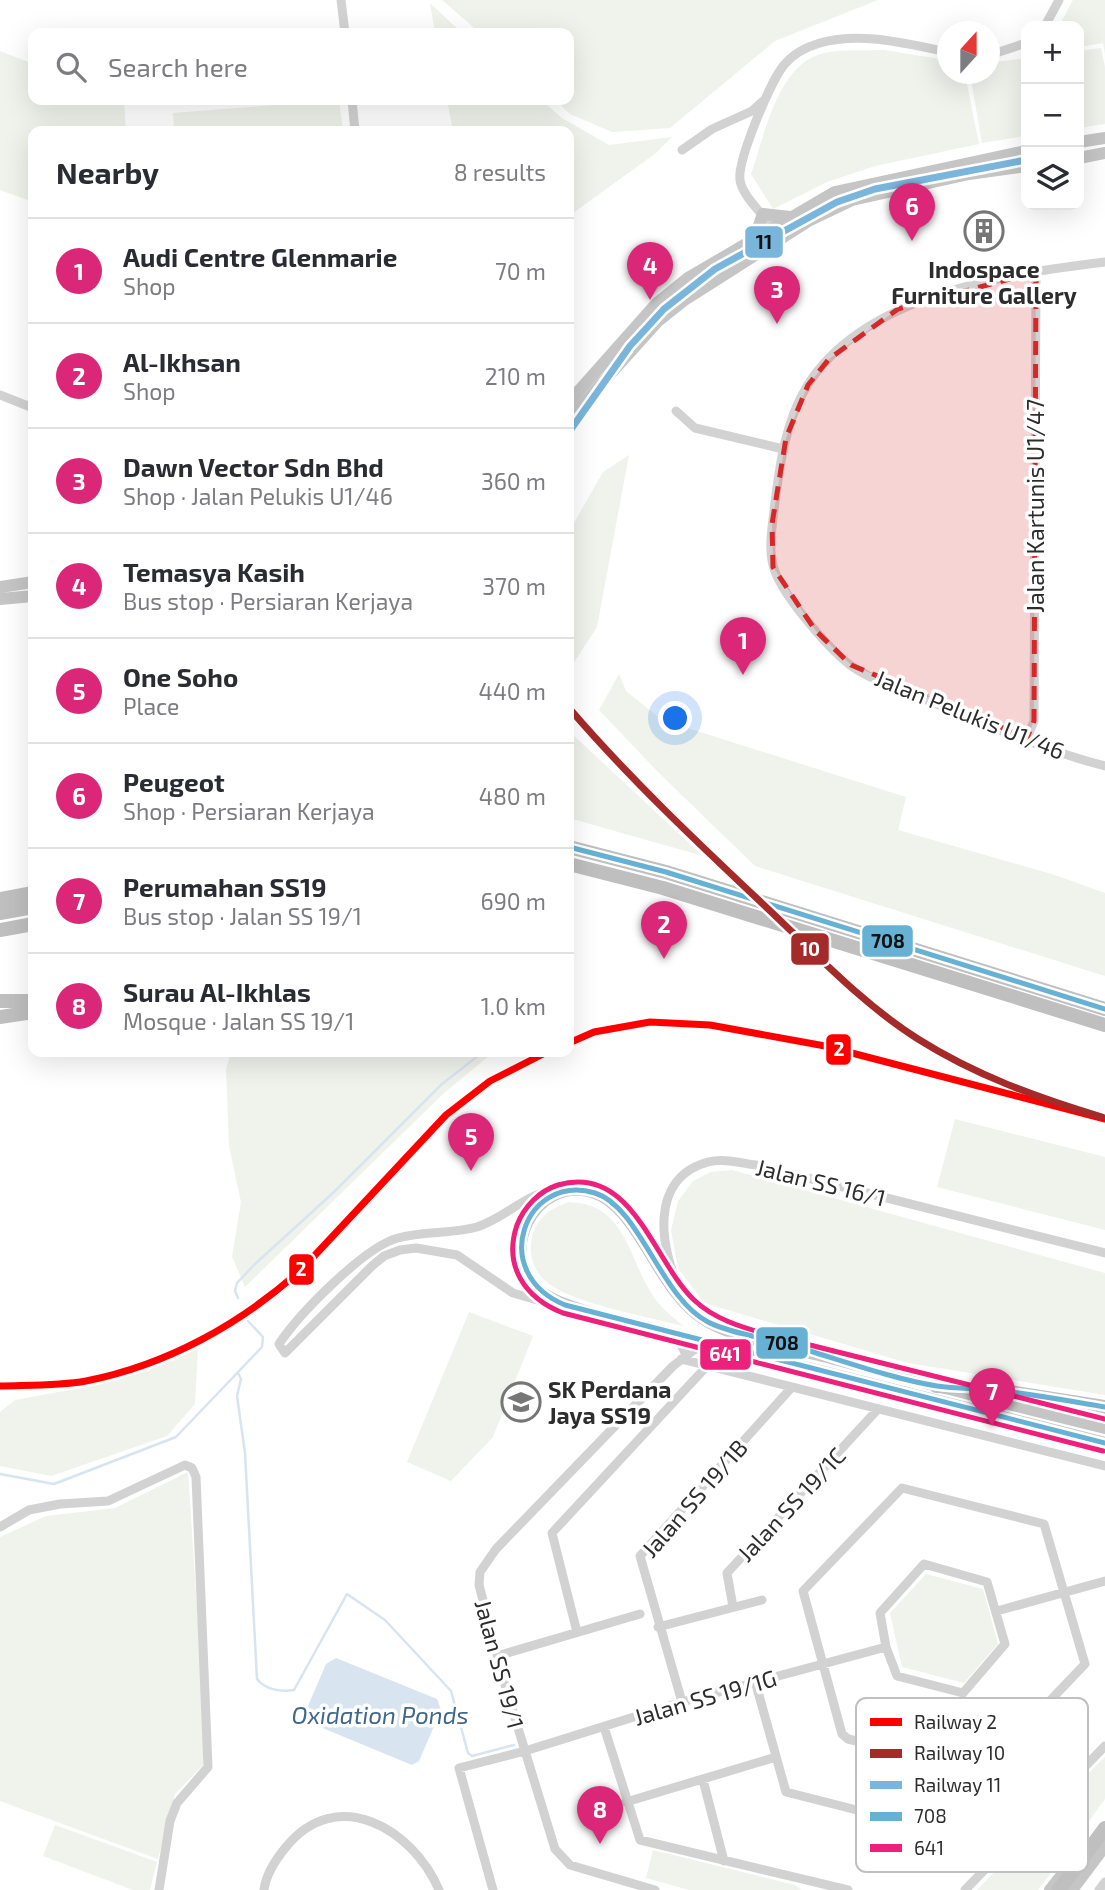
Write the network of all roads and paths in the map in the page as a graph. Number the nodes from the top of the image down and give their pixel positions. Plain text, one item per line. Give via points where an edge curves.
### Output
1 (341, 0) edge
2 (1059, 0) edge
3 (1048, 21) edge
4 (344, 28) edge
5 (1021, 45) edge
6 (937, 50) edge
7 (1000, 51) edge
8 (764, 100) junction
9 (352, 105) edge
10 (737, 117) junction
11 (757, 122) junction
12 (355, 126) edge
13 (751, 136) junction
14 (1105, 138) edge
15 (1084, 141) edge
16 (682, 150) dead end
17 (1021, 152) edge
18 (1105, 153) edge
19 (1084, 158) edge
20 (1021, 167) edge
21 (763, 214) junction
22 (793, 216) junction
23 (773, 228) junction
24 (754, 240) junction
25 (1105, 262) edge
26 (1036, 272) junction
27 (0, 396) edge
28 (574, 396) edge
29 (28, 406) edge
30 (676, 411) dead end
31 (574, 414) edge
32 (783, 449) junction
33 (28, 583) edge
34 (0, 587) edge
35 (28, 596) edge
36 (0, 599) edge
37 (1027, 738) junction
38 (1105, 766) edge
39 (574, 848) edge
40 (574, 865) edge
41 (28, 894) edge
42 (0, 899) edge
43 (28, 908) edge
44 (0, 913) edge
45 (28, 925) edge
46 (0, 930) edge
47 (0, 1001) edge
48 (28, 1001) edge
49 (1105, 1009) edge
50 (28, 1013) edge
51 (3, 1019) edge
52 (1105, 1025) edge
53 (569, 1190) junction
54 (1105, 1253) edge
55 (330, 1288) junction
56 (340, 1298) junction
57 (692, 1311) junction
58 (594, 1314) junction
59 (671, 1332) junction
60 (714, 1343) junction
61 (285, 1353) junction
62 (683, 1357) junction
63 (292, 1364) dead end
64 (707, 1366) junction
65 (936, 1386) junction
66 (792, 1387) junction
67 (1012, 1405) junction
68 (1105, 1407) edge
69 (878, 1409) junction
70 (1105, 1420) edge
71 (1105, 1428) edge
72 (1105, 1443) edge
73 (1104, 1466) edge
74 (1105, 1476) edge
75 (0, 1527) edge
76 (1105, 1581) edge
77 (1066, 1593) junction
78 (762, 1600) dead end
79 (733, 1607) junction
80 (997, 1611) junction
81 (640, 1614) dead end
82 (658, 1627) junction
83 (577, 1632) junction
84 (886, 1647) junction
85 (497, 1656) junction
86 (820, 1664) junction
87 (755, 1681) junction
88 (1053, 1698) edge
89 (682, 1702) junction
90 (604, 1727) junction
91 (856, 1741) edge
92 (1105, 1746) edge
93 (525, 1751) junction
94 (776, 1757) junction
95 (1088, 1764) edge
96 (703, 1780) junction
97 (626, 1802) junction
98 (856, 1810) edge
99 (1105, 1821) edge
100 (1105, 1828) edge
101 (1088, 1842) edge
102 (1105, 1846) edge
103 (1088, 1851) edge
104 (724, 1861) junction
105 (1088, 1869) edge
106 (983, 1872) edge
107 (1064, 1872) edge
108 (1072, 1872) edge
109 (1086, 1872) edge
110 (1105, 1882) edge
111 (819, 1887) edge
112 (159, 1890) edge
113 (264, 1890) edge
114 (439, 1890) edge
115 (493, 1890) edge
116 (655, 1890) edge
117 (848, 1890) edge
118 (965, 1890) edge
119 (1050, 1890) edge
120 (1059, 1890) edge
121 (1072, 1890) edge
122 (1099, 1890) edge

1 - 4 street
2 - 3 street
5 - 7 street
6 - 8 street via 865,39 817,43 783,66
8 - 10 street
8 - 11 street
9 - 12 street
10 - 11 street
10 - 13 street
10 - 16 street
11 - 13 street
13 - 21 street via 740,181
14 - 15 main road
17 - 22 main road via 835,192
18 - 19 main road
20 - 31 main road via 852,200 810,220 658,321
21 - 22 main road
21 - 23 street
21 - 24 main road
22 - 23 main road
23 - 24 main road
24 - 28 main road via 688,278 656,304
25 - 26 street, Jalan Pelukis U1/46
26 - 32 street, Jalan Pelukis U1/46 via 898,309 866,329 808,384
26 - 37 street, Jalan Kartunis U1/47 via 1034,721
27 - 29 street
30 - 32 street via 695,428
32 - 37 street, Jalan Pelukis U1/46 via 772,524 773,567 815,630 850,665 883,683
33 - 34 main road
35 - 36 main road
37 - 38 street, Jalan Pelukis U1/46
39 - 49 highway via 666,872
40 - 52 highway via 674,891
41 - 42 highway
43 - 44 highway
45 - 46 highway
47 - 48 highway
50 - 51 highway
53 - 55 street via 545,1191 477,1227 419,1233 380,1244
53 - 57 main road via 591,1191 612,1201 665,1280
53 - 58 main road via 549,1196 528,1216 523,1261 541,1292
54 - 57 street, Jalan SS 16/1 via 756,1166 709,1162 673,1186 662,1227 667,1261
55 - 56 street
55 - 61 street via 281,1341
56 - 58 street via 384,1256 416,1248 457,1255 513,1293
56 - 61 street
57 - 65 main road via 733,1331
58 - 59 main road
59 - 60 main road
59 - 62 street via 679,1340
60 - 62 street, Jalan SS 19/1
60 - 72 main road
61 - 63 street
62 - 64 street
62 - 85 street, Jalan SS 19/1 via 486,1560 479,1585
64 - 66 street
64 - 83 street via 552,1533
65 - 67 main road
65 - 68 highway
66 - 69 street
66 - 82 street, Jalan SS 19/1B via 642,1551 639,1562
67 - 70 main road
67 - 71 main road
69 - 73 street
69 - 79 street, Jalan SS 19/1C via 727,1573
73 - 74 street
75 - 112 street via 29,1510 108,1501 185,1465 192,1468 208,1767 177,1803
76 - 77 street
77 - 80 street
77 - 86 street via 1044,1524 902,1488 803,1591
77 - 88 street via 1085,1664
78 - 79 street
79 - 82 street
80 - 84 street via 1005,1638 1003,1649 963,1693 897,1676
80 - 84 street via 991,1588 982,1578 924,1563 880,1613
81 - 83 street
82 - 89 street, Jalan SS 19/1B
83 - 85 street
84 - 86 street, Jalan SS 19/1G
85 - 93 street, Jalan SS 19/1
86 - 87 street, Jalan SS 19/1G
86 - 91 street via 842,1734
87 - 89 street, Jalan SS 19/1G
87 - 94 street
89 - 90 street, Jalan SS 19/1G
90 - 93 street, Jalan SS 19/1G
90 - 97 street
92 - 95 street
93 - 115 street, Jalan SS 19/1G via 458,1770
93 - 116 street, Jalan SS 19/1 via 561,1857 570,1865
94 - 96 street
94 - 98 street via 786,1792
96 - 97 street
96 - 104 street
97 - 104 street via 640,1840
99 - 101 main road
100 - 103 highway
102 - 105 main road
104 - 111 street
106 - 118 street
107 - 119 main road
108 - 120 highway
109 - 121 main road
110 - 122 street
111 - 117 street
113 - 114 street via 276,1859 296,1835 321,1817 348,1815 379,1824 401,1840 429,1866

